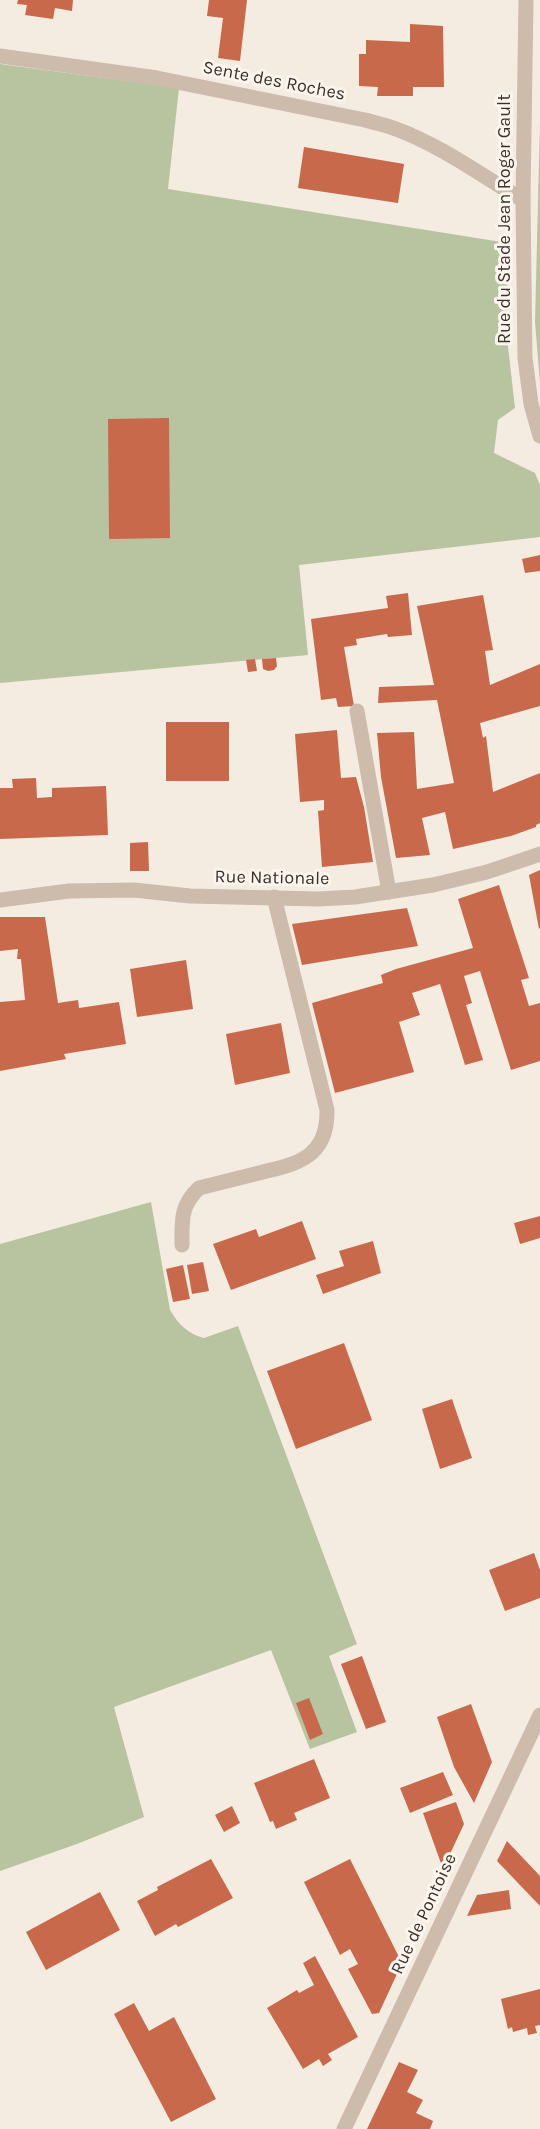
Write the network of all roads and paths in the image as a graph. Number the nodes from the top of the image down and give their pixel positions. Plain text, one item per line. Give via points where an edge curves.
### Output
1 (526, 0) edge
2 (0, 56) edge
3 (523, 200) junction
4 (540, 436) edge
5 (357, 711) dead end
6 (540, 854) edge
7 (389, 892) junction
8 (274, 897) junction
9 (0, 900) edge
10 (182, 1245) dead end
11 (540, 1715) edge
12 (344, 2129) edge

1 - 3 street, Rue du Stade Jean Roger Gault
2 - 3 street, Sente des Roches via 157,78 365,120 422,140
3 - 4 street, Rue du Stade Jean Roger Gault via 525,358
5 - 7 street
6 - 7 street, Rue Nationale via 476,875
7 - 8 street, Rue Nationale via 318,899
8 - 9 street, Rue Nationale via 190,896 135,890 69,891
8 - 10 street via 327,1110 327,1127 314,1152 291,1166 200,1188 190,1197 182,1214
11 - 12 street, Rue de Pontoise

